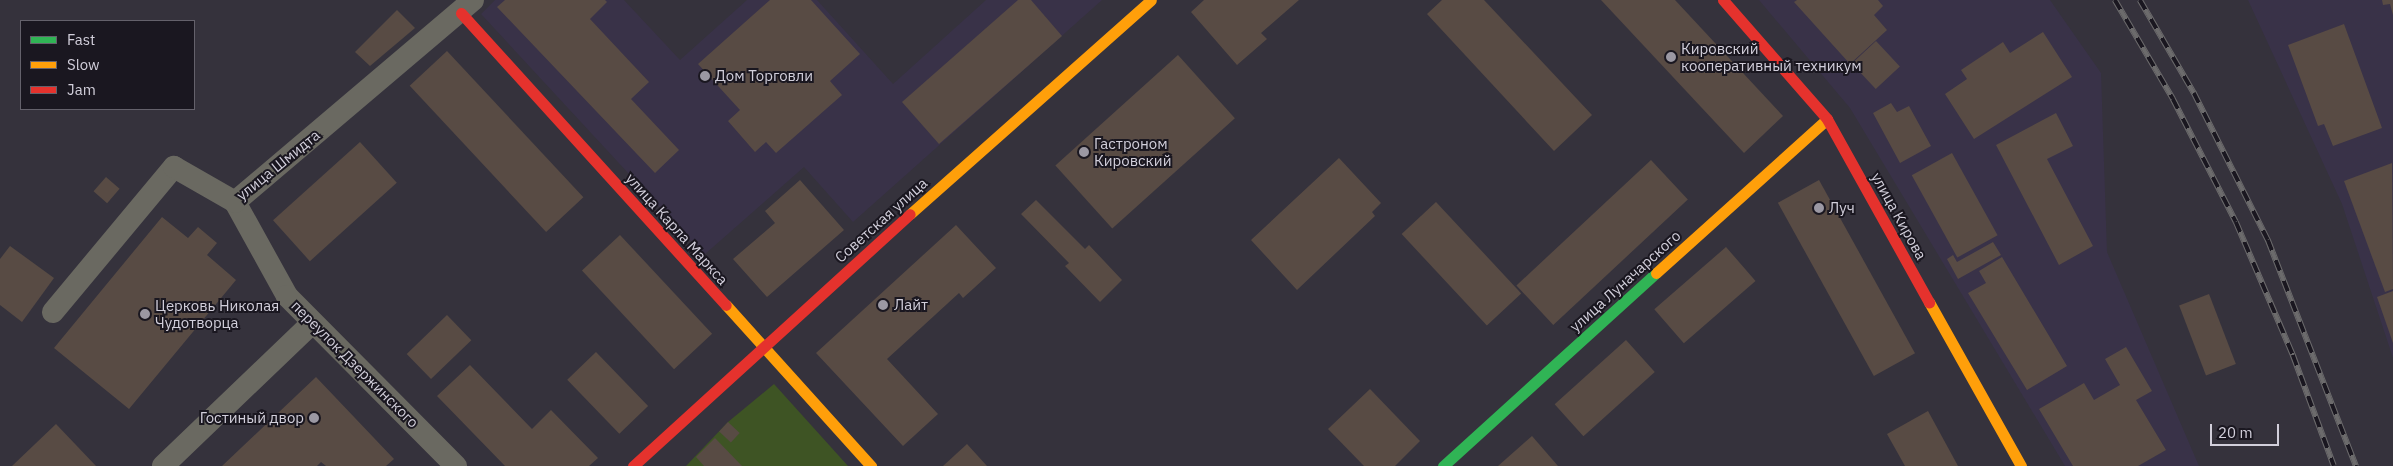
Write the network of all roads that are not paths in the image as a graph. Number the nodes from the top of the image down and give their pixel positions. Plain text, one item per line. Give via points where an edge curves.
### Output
1 (1151, 0) edge
2 (1723, 0) edge
3 (467, 7) edge
4 (1827, 119) junction
5 (235, 202) junction
6 (53, 312) dead end
7 (312, 323) junction
8 (762, 345) junction
9 (162, 466) edge
10 (456, 466) edge
11 (633, 466) edge
12 (871, 466) edge
13 (1443, 466) edge
14 (2021, 466) edge

1 - 8 street, Советская улица
2 - 4 street, улица Кирова
3 - 5 street, улица Шмидта
3 - 8 street, улица Карла Маркса
4 - 13 street, улица Луначарского
4 - 14 street, улица Кирова
5 - 6 street, улица Шмидта via 174,167
5 - 7 street, переулок Дзержинского via 287,296
7 - 9 street
7 - 10 street, переулок Дзержинского
8 - 11 street, Советская улица
8 - 12 street, улица Карла Маркса

